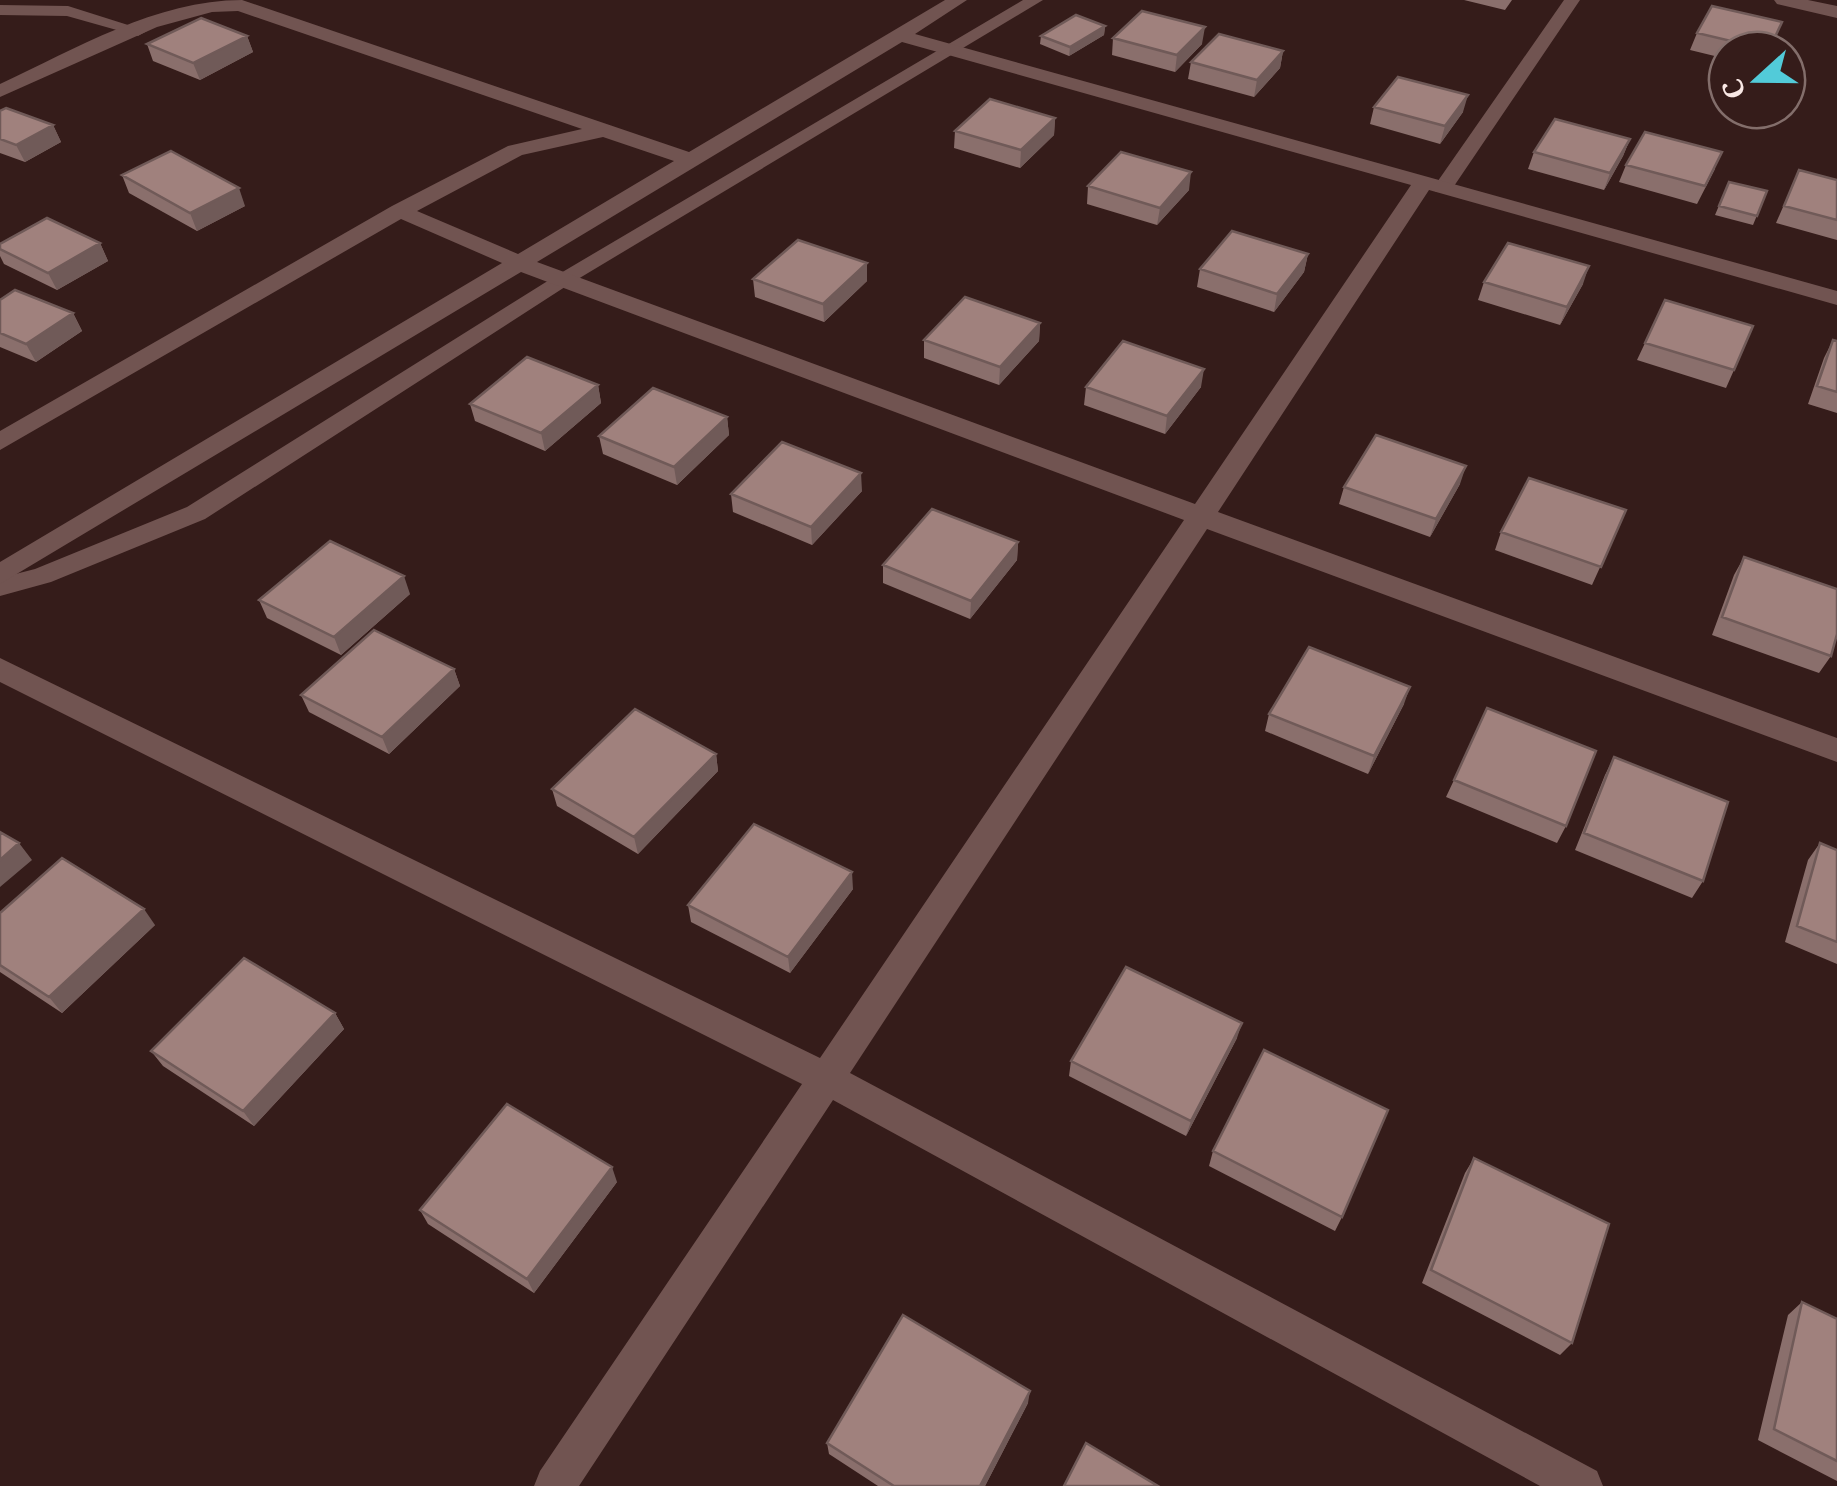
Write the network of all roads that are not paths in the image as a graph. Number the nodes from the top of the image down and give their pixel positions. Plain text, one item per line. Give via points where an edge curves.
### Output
1 (958, 0) edge
2 (1035, 0) edge
3 (1572, 0) edge
4 (1783, 0) edge
5 (0, 10) edge
6 (1837, 12) edge
7 (138, 31) junction
8 (899, 36) junction
9 (950, 50) junction
10 (0, 91) edge
11 (604, 130) junction
12 (690, 160) junction
13 (1434, 185) junction
14 (400, 211) junction
15 (517, 261) junction
16 (561, 281) junction
17 (1837, 298) edge
18 (0, 442) edge
19 (1202, 517) junction
20 (0, 574) edge
21 (0, 587) edge
22 (0, 669) edge
23 (1837, 750) edge
24 (827, 1078) junction
25 (555, 1486) edge
26 (1582, 1486) edge

1 - 8 street
2 - 9 lane
3 - 13 lane
4 - 6 street
5 - 7 lane via 68,11
7 - 10 street
7 - 11 street via 197,8 240,5
8 - 9 street
8 - 12 street
9 - 13 street
9 - 16 lane
11 - 12 street
11 - 14 street via 515,150
12 - 15 street
13 - 17 street
13 - 19 street
14 - 15 street
14 - 18 street
15 - 16 street
15 - 20 street
16 - 19 street
16 - 21 lane via 196,514
19 - 23 street
19 - 24 street
22 - 24 street
24 - 25 street
24 - 26 street

